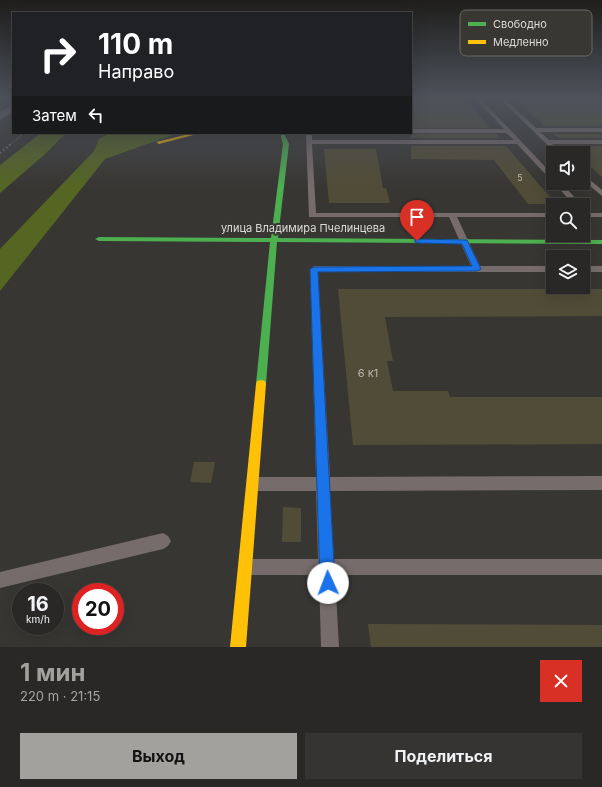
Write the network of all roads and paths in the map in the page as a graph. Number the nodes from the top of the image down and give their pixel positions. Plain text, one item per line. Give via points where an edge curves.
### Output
1 (504, 127) edge
2 (532, 127) edge
3 (535, 130) junction
4 (602, 130) edge
5 (412, 131) edge
6 (508, 131) junction
7 (195, 134) edge
8 (282, 134) edge
9 (309, 134) edge
10 (159, 142) dead end
11 (309, 142) junction
12 (519, 142) junction
13 (547, 142) junction
14 (602, 142) edge
15 (551, 146) edge
16 (546, 171) edge
17 (590, 183) edge
18 (564, 190) edge
19 (602, 194) edge
20 (571, 198) edge
21 (590, 214) edge
22 (452, 215) junction
23 (546, 215) edge
24 (602, 215) edge
25 (99, 239) dead end
26 (274, 239) junction
27 (464, 242) junction
28 (602, 242) edge
29 (477, 269) junction
30 (546, 269) edge
31 (590, 269) edge
32 (602, 269) edge
33 (602, 483) edge
34 (253, 484) junction
35 (324, 484) junction
36 (162, 541) dead end
37 (246, 567) junction
38 (327, 567) junction
39 (602, 567) edge
40 (0, 580) edge
41 (238, 647) edge
42 (330, 647) edge

1 - 6 lane
2 - 3 lane
3 - 4 lane
3 - 13 lane
5 - 6 lane
6 - 12 lane
7 - 10 street
8 - 26 street via 286,144
9 - 11 lane
11 - 12 lane
11 - 22 lane via 312,215
12 - 16 lane
13 - 14 lane
13 - 15 lane
17 - 19 lane
18 - 20 lane
21 - 24 lane
22 - 23 lane
22 - 27 lane
25 - 26 street, улица Владимира Пчелинцева
26 - 27 street, улица Владимира Пчелинцева
26 - 34 street
27 - 28 street, улица Владимира Пчелинцева
27 - 29 lane
29 - 30 lane
29 - 35 lane via 314,269
31 - 32 lane
33 - 35 lane
34 - 35 lane
34 - 37 street
35 - 38 lane
36 - 40 lane
37 - 38 lane
37 - 41 street
38 - 39 lane
38 - 42 lane

